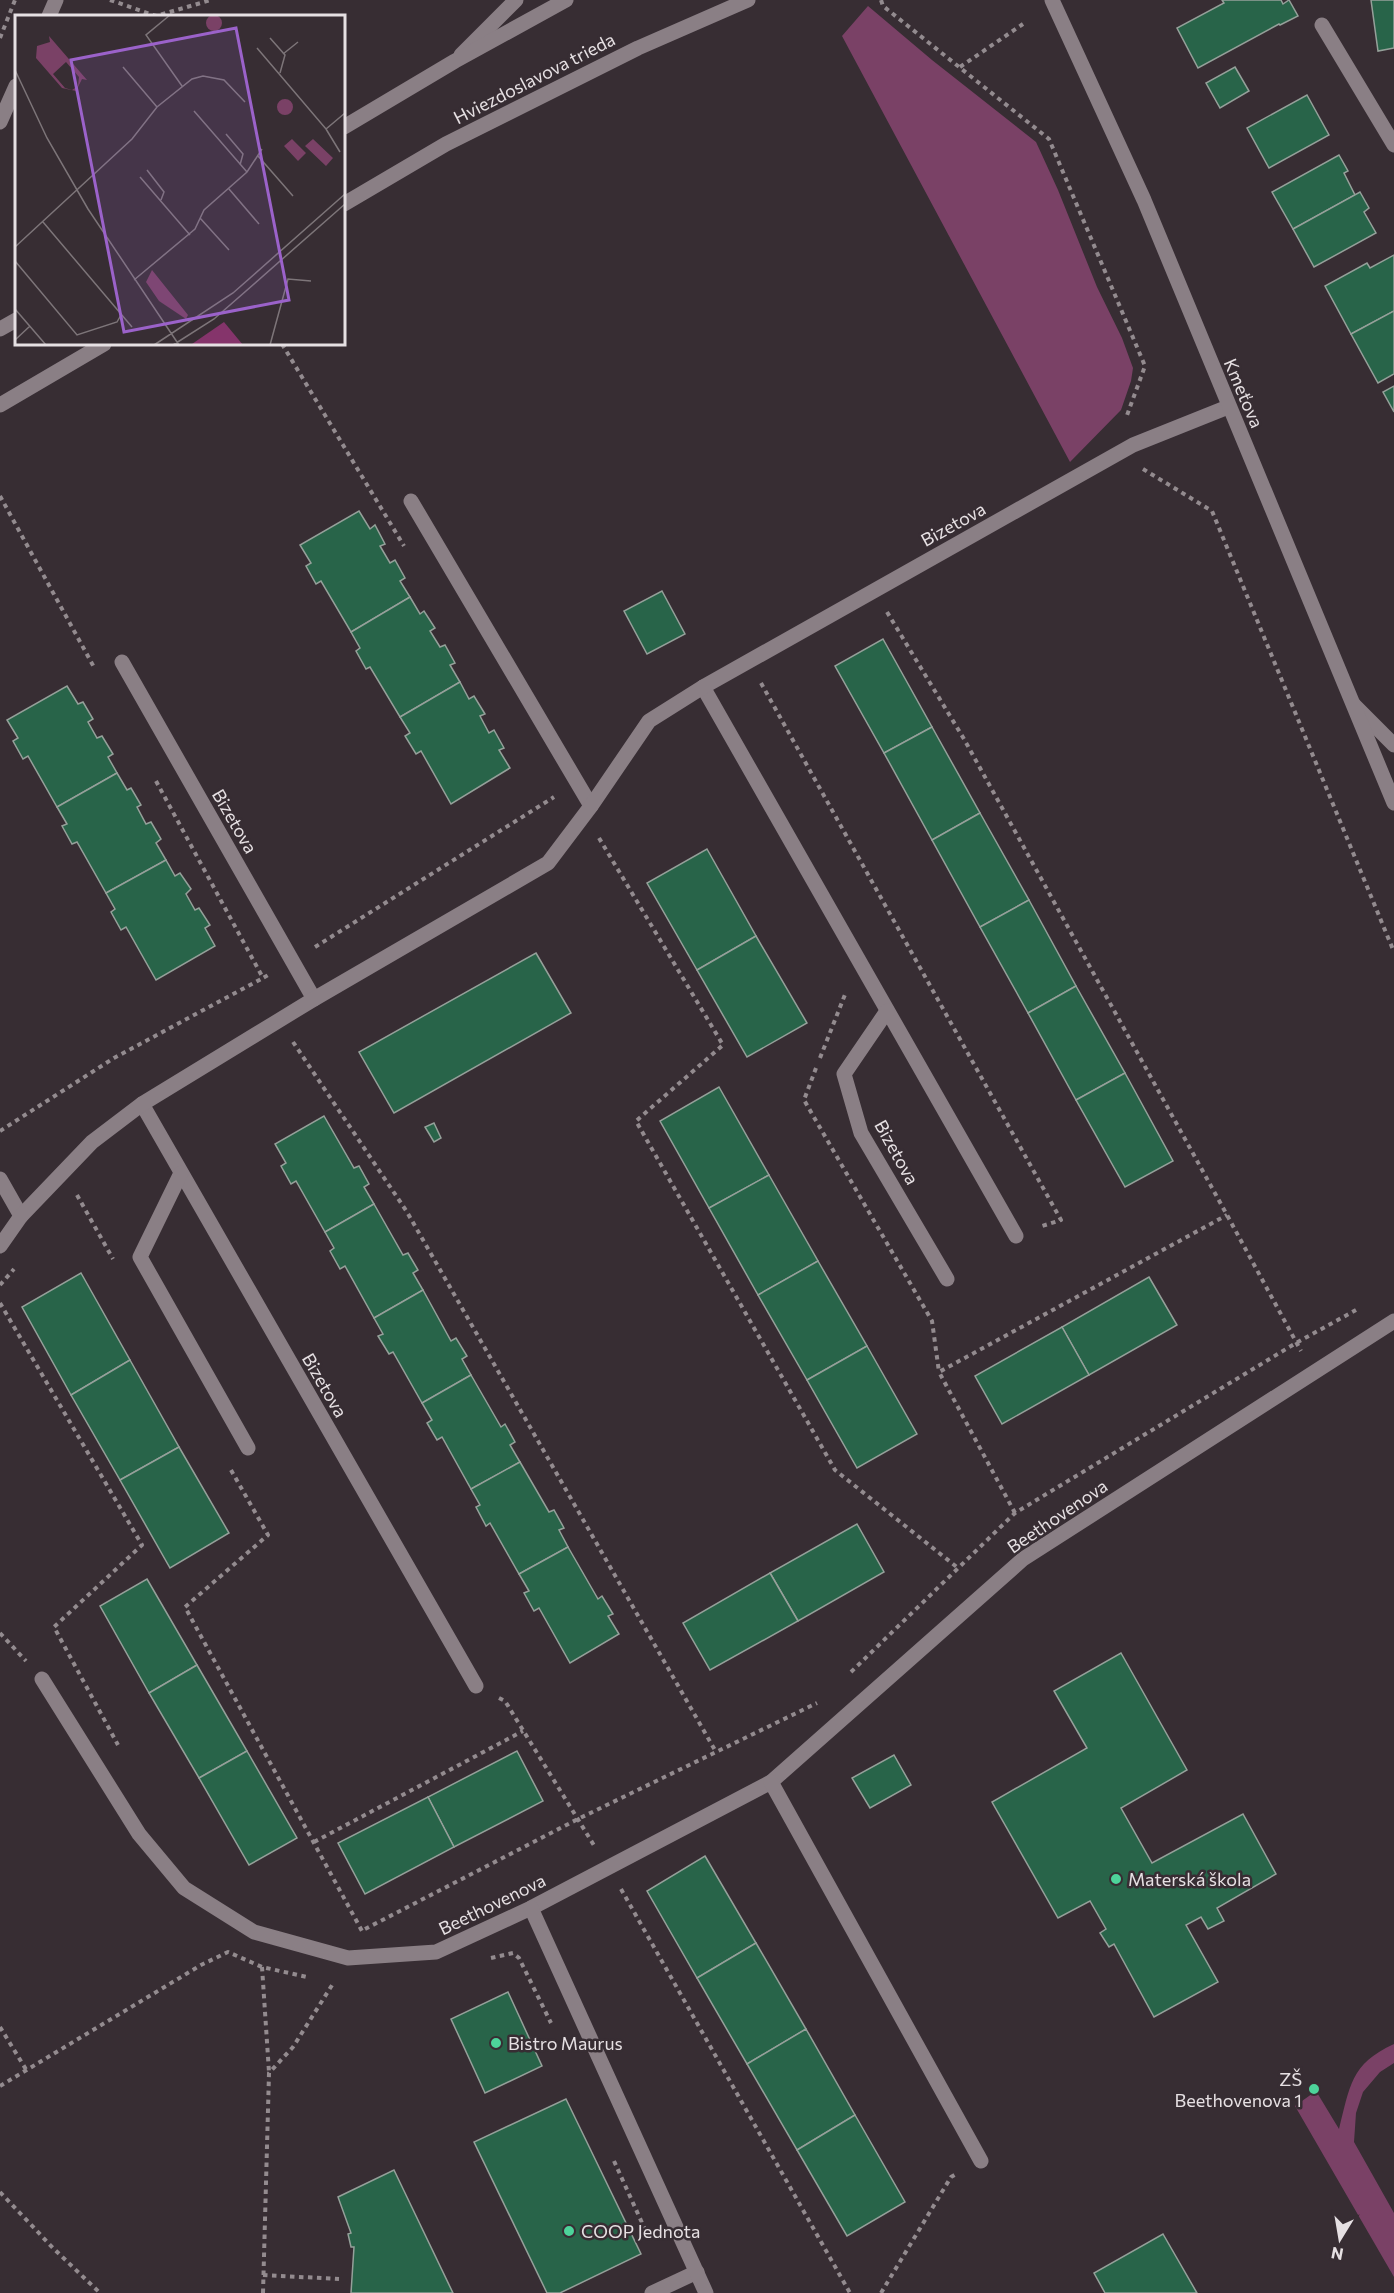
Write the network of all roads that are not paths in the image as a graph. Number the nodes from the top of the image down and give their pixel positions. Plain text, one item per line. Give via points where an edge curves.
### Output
1 (56, 0) edge
2 (516, 0) edge
3 (566, 0) edge
4 (748, 0) edge
5 (1052, 0) edge
6 (49, 15) edge
7 (1322, 25) dead end
8 (455, 61) junction
9 (15, 88) edge
10 (0, 122) edge
11 (345, 126) edge
12 (1393, 139) edge
13 (345, 203) edge
14 (15, 321) edge
15 (0, 329) edge
16 (102, 345) edge
17 (0, 405) edge
18 (1228, 407) junction
19 (411, 501) dead end
20 (122, 662) dead end
21 (703, 687) junction
22 (1354, 705) junction
23 (1394, 745) edge
24 (1394, 803) edge
25 (591, 806) junction
26 (314, 999) junction
27 (887, 1011) junction
28 (142, 1104) junction
29 (181, 1173) junction
30 (0, 1179) edge
31 (21, 1216) junction
32 (1016, 1236) road end
33 (0, 1246) edge
34 (947, 1279) dead end
35 (1394, 1321) edge
36 (248, 1448) dead end
37 (42, 1679) road end
38 (476, 1686) road end
39 (771, 1782) junction
40 (531, 1908) junction
41 (981, 2161) road end
42 (697, 2272) junction
43 (652, 2293) edge
44 (706, 2293) edge

1 - 6 street
2 - 8 street
3 - 8 street
4 - 13 street, Hviezdoslavova trieda via 639,48 446,144
5 - 18 street, Kmeťova via 1144,200
7 - 12 street
8 - 11 street
9 - 10 street
14 - 15 street
16 - 17 street
18 - 21 street, Bizetova via 1133,445
18 - 22 street, Kmeťova
19 - 25 street
20 - 26 street, Bizetova
21 - 25 street, Bizetova via 649,721
21 - 27 street
22 - 23 street
22 - 24 street, Kmeťova
25 - 26 street, Bizetova via 548,863
26 - 28 street, Bizetova
27 - 32 street
27 - 34 street, Bizetova via 844,1074 861,1133
28 - 29 street, Bizetova
28 - 31 street, Bizetova via 92,1142
29 - 36 street via 140,1257
29 - 38 street, Bizetova
30 - 31 street
31 - 33 street, Bizetova
35 - 39 street, Beethovenova via 1023,1559
37 - 40 street, Beethovenova via 139,1834 183,1888 254,1932 348,1958 436,1952
39 - 40 street, Beethovenova
39 - 41 street
40 - 42 street
42 - 43 street
42 - 44 street

